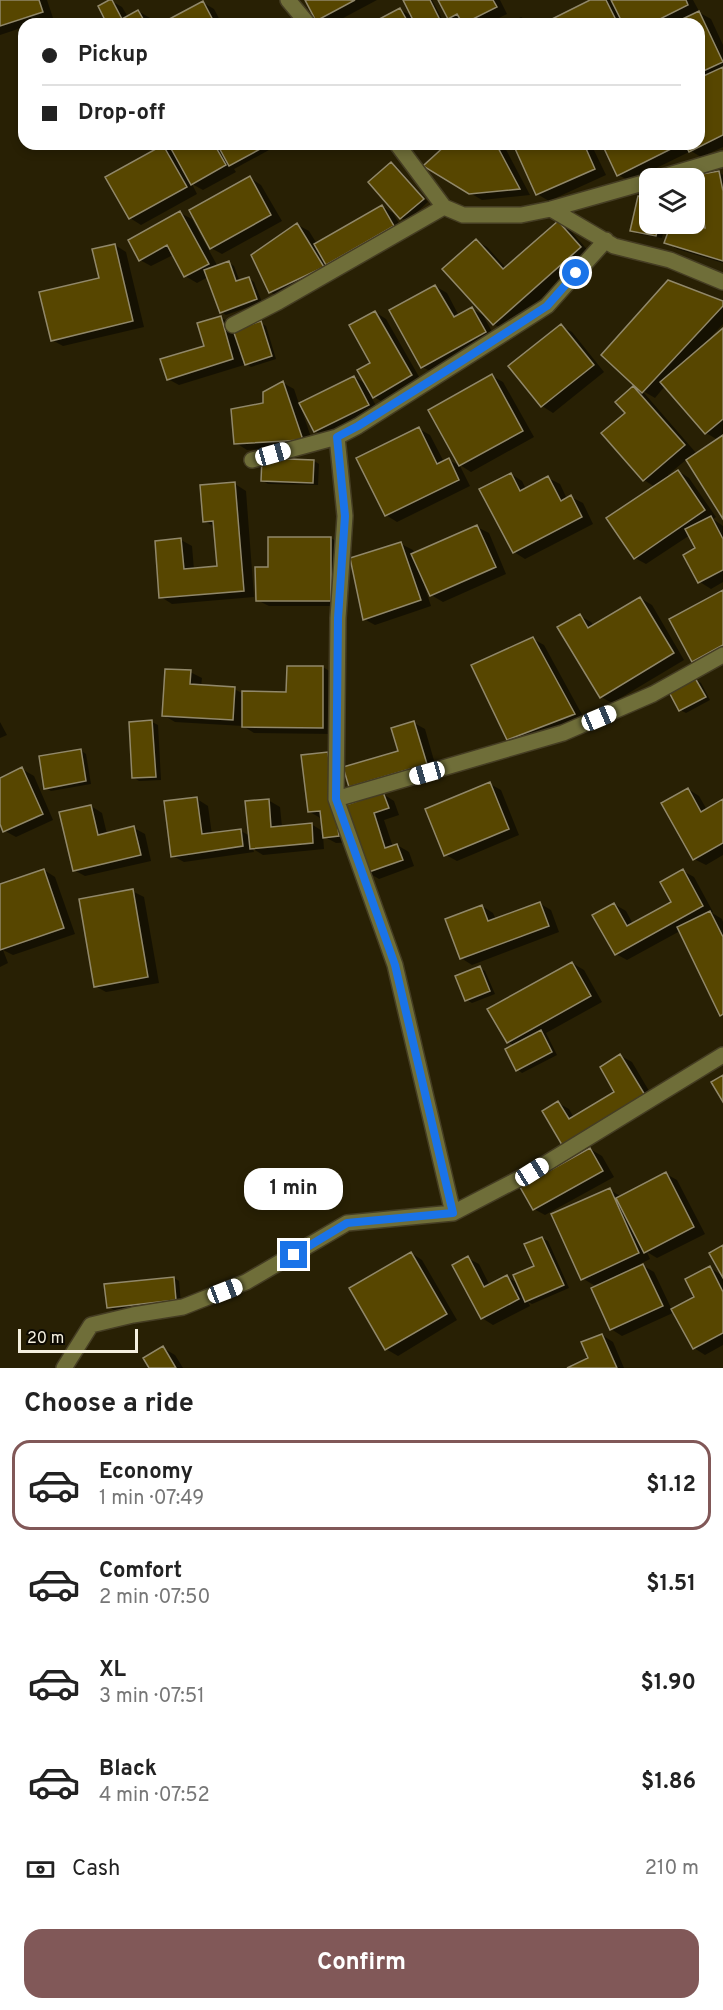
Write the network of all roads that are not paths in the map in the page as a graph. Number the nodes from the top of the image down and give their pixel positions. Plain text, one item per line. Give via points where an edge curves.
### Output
1 (288, 0) edge
2 (303, 18) edge
3 (401, 150) edge
4 (723, 159) edge
5 (693, 168) edge
6 (639, 184) edge
7 (444, 207) junction
8 (551, 208) junction
9 (606, 240) junction
10 (723, 282) edge
11 (233, 325) dead end
12 (337, 437) junction
13 (252, 460) dead end
14 (723, 655) edge
15 (336, 799) junction
16 (723, 1055) edge
17 (453, 1213) junction
18 (64, 1368) edge

1 - 2 street
3 - 7 street
4 - 5 street
6 - 8 street
7 - 8 street via 463,215 521,215
7 - 11 street
8 - 9 street
9 - 10 street
9 - 12 street via 547,306
12 - 13 street
12 - 15 street via 345,516 338,618
14 - 15 street via 653,694 563,733
15 - 17 street via 395,965
16 - 17 street via 532,1172
17 - 18 street via 347,1223 246,1282 183,1307 91,1325

